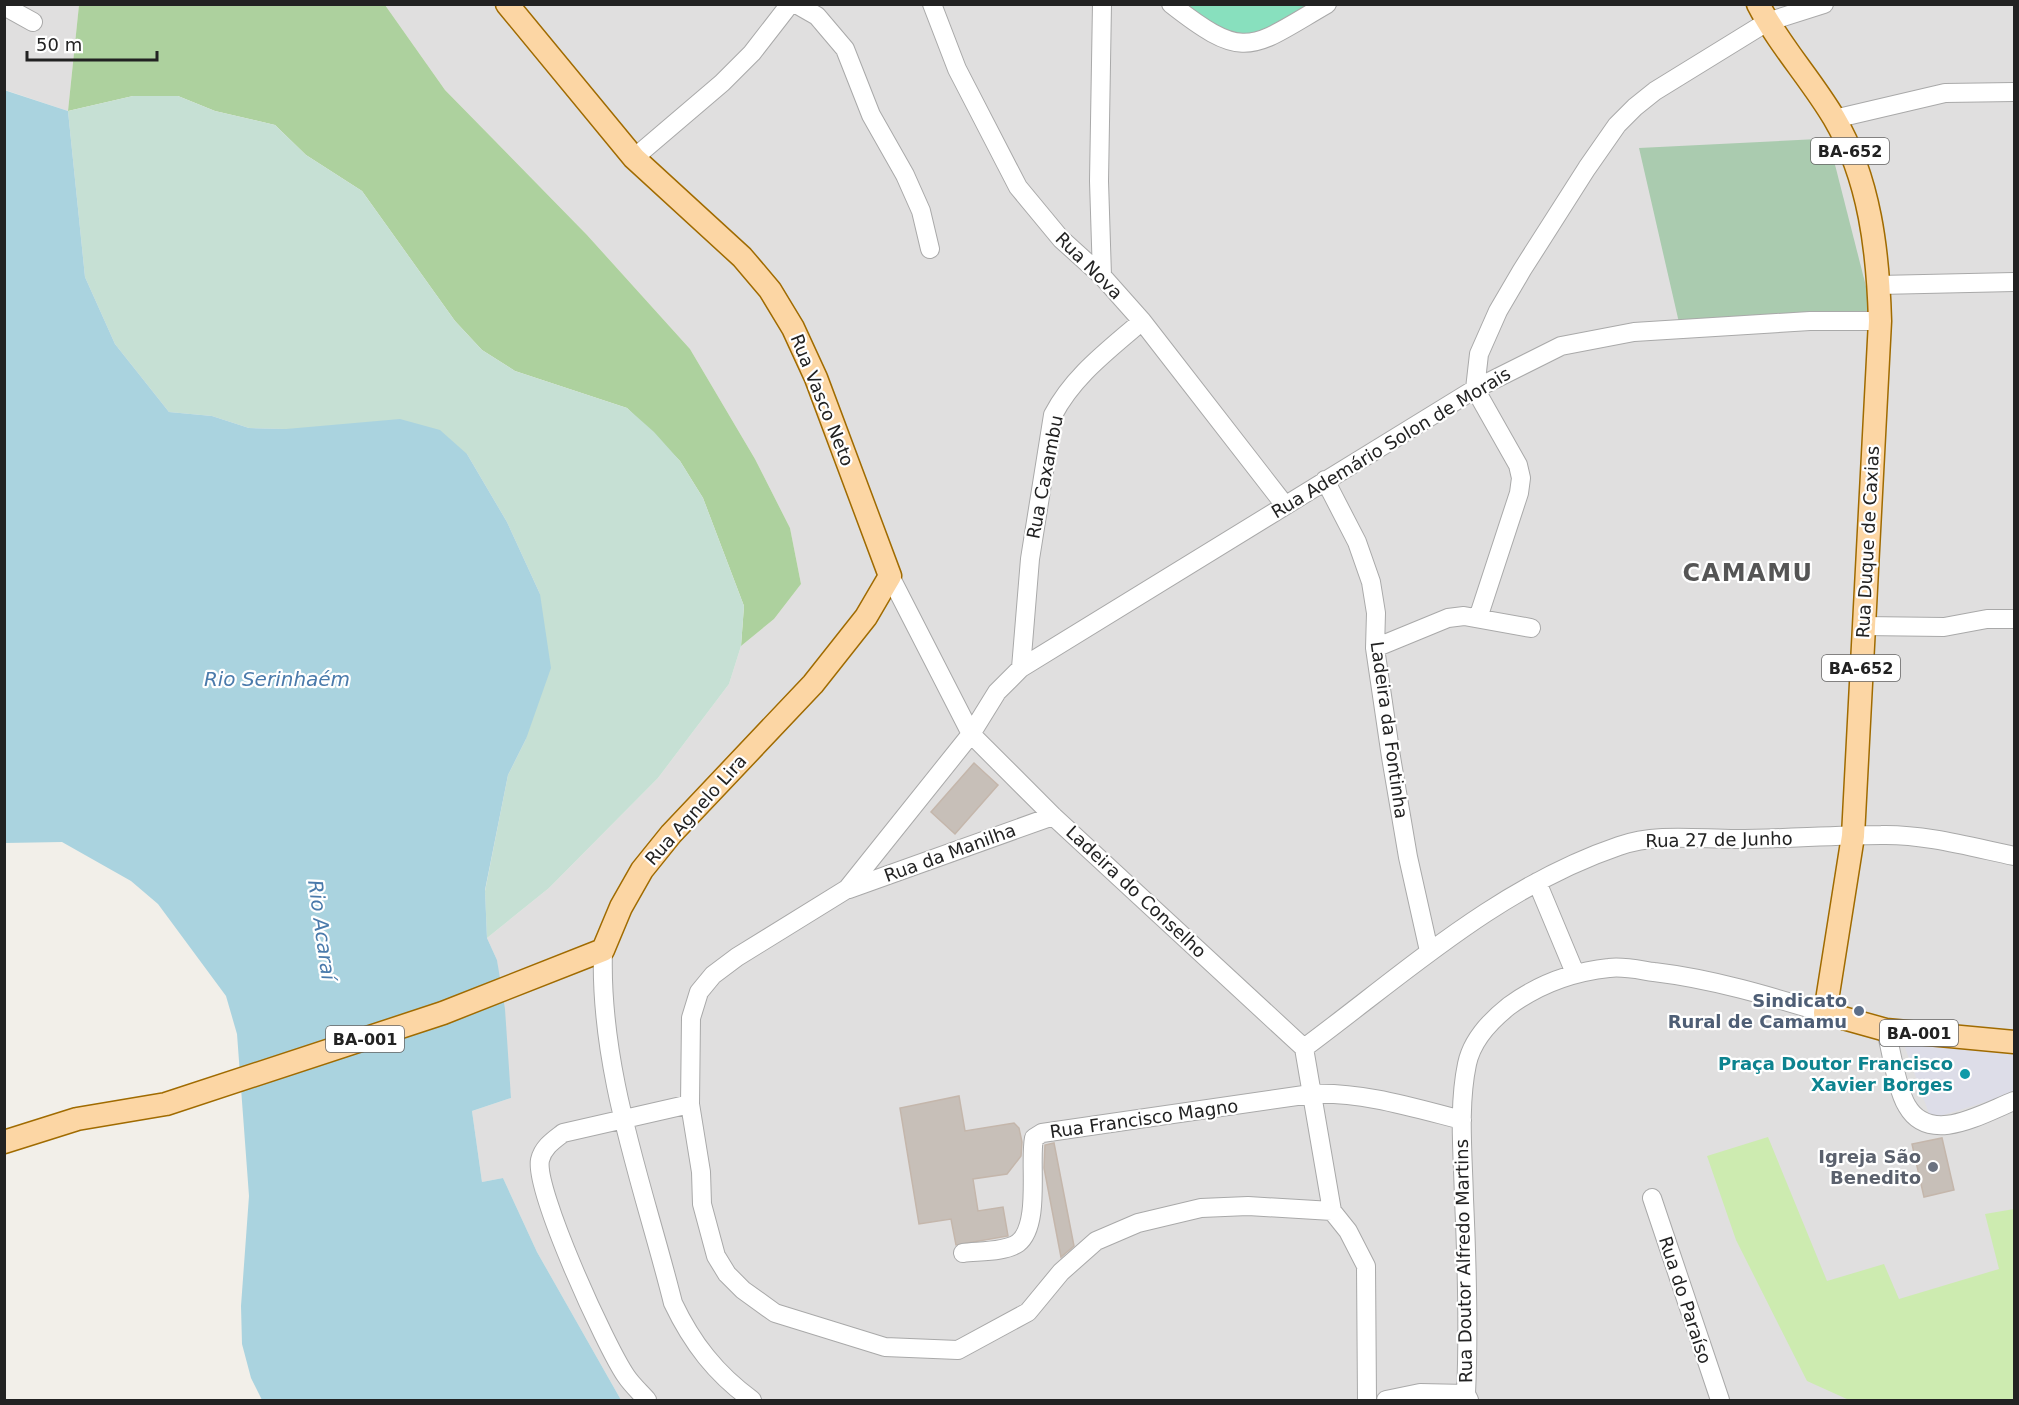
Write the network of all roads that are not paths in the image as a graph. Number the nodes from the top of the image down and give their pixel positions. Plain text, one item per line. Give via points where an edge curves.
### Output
1 (507, 4) edge
2 (789, 4) edge
3 (796, 4) edge
4 (932, 4) edge
5 (1102, 4) edge
6 (1171, 4) edge
7 (1327, 4) edge
8 (1824, 4) edge
9 (4, 6) edge
10 (1762, 13) edge
11 (33, 22) dead end
12 (2014, 92) edge
13 (1834, 119) junction
14 (634, 158) junction
15 (930, 249) dead end
16 (1102, 276) junction
17 (2014, 282) edge
18 (1879, 285) junction
19 (1142, 321) junction
20 (1880, 321) junction
21 (1475, 389) junction
22 (1325, 480) junction
23 (1284, 504) junction
24 (890, 576) junction
25 (1479, 618) junction
26 (2014, 619) edge
27 (1863, 626) junction
28 (1531, 628) dead end
29 (1375, 648) junction
30 (1021, 668) junction
31 (971, 734) junction
32 (1053, 816) junction
33 (1853, 836) junction
34 (2014, 856) edge
35 (1537, 882) junction
36 (847, 889) junction
37 (603, 950) junction
38 (1429, 951) junction
39 (1575, 973) junction
40 (1825, 1013) junction
41 (1886, 1030) junction
42 (2014, 1042) edge
43 (1304, 1048) junction
44 (1311, 1094) junction
45 (2014, 1101) edge
46 (690, 1104) junction
47 (624, 1120) junction
48 (1462, 1120) junction
49 (4, 1142) edge
50 (1652, 1198) dead end
51 (1332, 1211) junction
52 (963, 1253) dead end
53 (1468, 1397) edge
54 (647, 1401) edge
55 (752, 1401) edge
56 (1367, 1401) edge
57 (1386, 1401) edge
58 (1720, 1401) edge

1 - 14 main road, Rua Vasco Neto
2 - 14 street via 752,53 722,83
3 - 15 street via 817,16 845,49 871,115 917,202
4 - 16 street, Rua Nova via 957,69 1018,188 1061,239
5 - 16 street
6 - 7 street via 1216,37 1237,44 1256,44
8 - 10 street
9 - 11 street
10 - 13 main road, BA-652
10 - 21 street via 1654,91 1617,125 1498,311 1479,354
12 - 13 street via 1945,93
13 - 18 main road, BA-652 via 1857,169 1869,209
14 - 24 main road, Rua Vasco Neto via 742,257 770,290 816,378
16 - 19 street, Rua Nova
17 - 18 street
18 - 20 main road, BA-652
19 - 23 street, Rua Nova
19 - 30 street, Rua Caxambu via 1083,373 1053,415 1030,559
20 - 21 street, Rua Ademário Solon de Morais via 1612,334 1561,346
20 - 27 main road, Rua Duque de Caxias / BA-652
21 - 22 street, Rua Ademário Solon de Morais
21 - 25 street via 1512,452 1521,478
22 - 23 street, Rua Ademário Solon de Morais
22 - 29 street, Ladeira da Fontinha via 1357,542 1371,582 1376,613
23 - 30 street, Rua Ademário Solon de Morais
24 - 31 street, Rua Vasco Neto
24 - 37 main road, Rua Agnelo Lira via 866,617 813,684 671,834 642,870
25 - 28 street
25 - 29 street via 1448,618
26 - 27 street via 1944,627
27 - 33 main road, Rua Duque de Caxias / BA-652
29 - 38 street, Ladeira da Fontinha via 1406,846
30 - 31 street, Rua Ademário Solon de Morais via 997,692
31 - 32 street, Ladeira do Conselho
31 - 36 street, Rua da Manilha
32 - 36 street, Rua da Manilha
32 - 43 street, Ladeira do Conselho
33 - 34 street, Rua 27 de Junho via 1911,837
33 - 35 street, Rua 27 de Junho via 1646,840 1620,845
33 - 40 main road, Rua Duque de Caxias / BA-652
35 - 38 street, Rua 27 de Junho
35 - 39 street
36 - 46 street, Rua da Manilha via 737,957 713,975 699,992 691,1018
37 - 47 street, Rua Agnelo Lira via 603,998 616,1094
37 - 49 main road, BA-001 via 443,1013 166,1104 77,1119
38 - 43 street, Rua 27 de Junho
39 - 40 street, Rua Doutor Alfredo Martins via 1611,967 1686,976
39 - 48 street, Rua Doutor Alfredo Martins via 1524,995 1487,1026 1467,1063
40 - 41 main road, BA-001
41 - 42 main road, BA-001
41 - 45 street via 1906,1105 1926,1124 1956,1123
43 - 44 street
44 - 48 street via 1374,1097
44 - 51 street
44 - 52 street, Rua Francisco Magno via 1042,1133 1034,1138 1035,1191 1020,1242
46 - 47 street
46 - 51 street, Rua da Manilha via 702,1204 716,1256 727,1274 775,1313 885,1347 958,1350 1028,1311 1061,1272 1096,1241 1138,1223 1201,1208 1248,1206
47 - 54 street via 563,1132 547,1145 540,1160 541,1176 561,1242 601,1329 625,1375
47 - 55 street, Rua Agnelo Lira via 673,1303 705,1358
48 - 53 street, Rua Doutor Alfredo Martins
50 - 58 street, Rua do Paraíso
51 - 56 street via 1348,1231 1366,1266
53 - 57 street via 1420,1393

